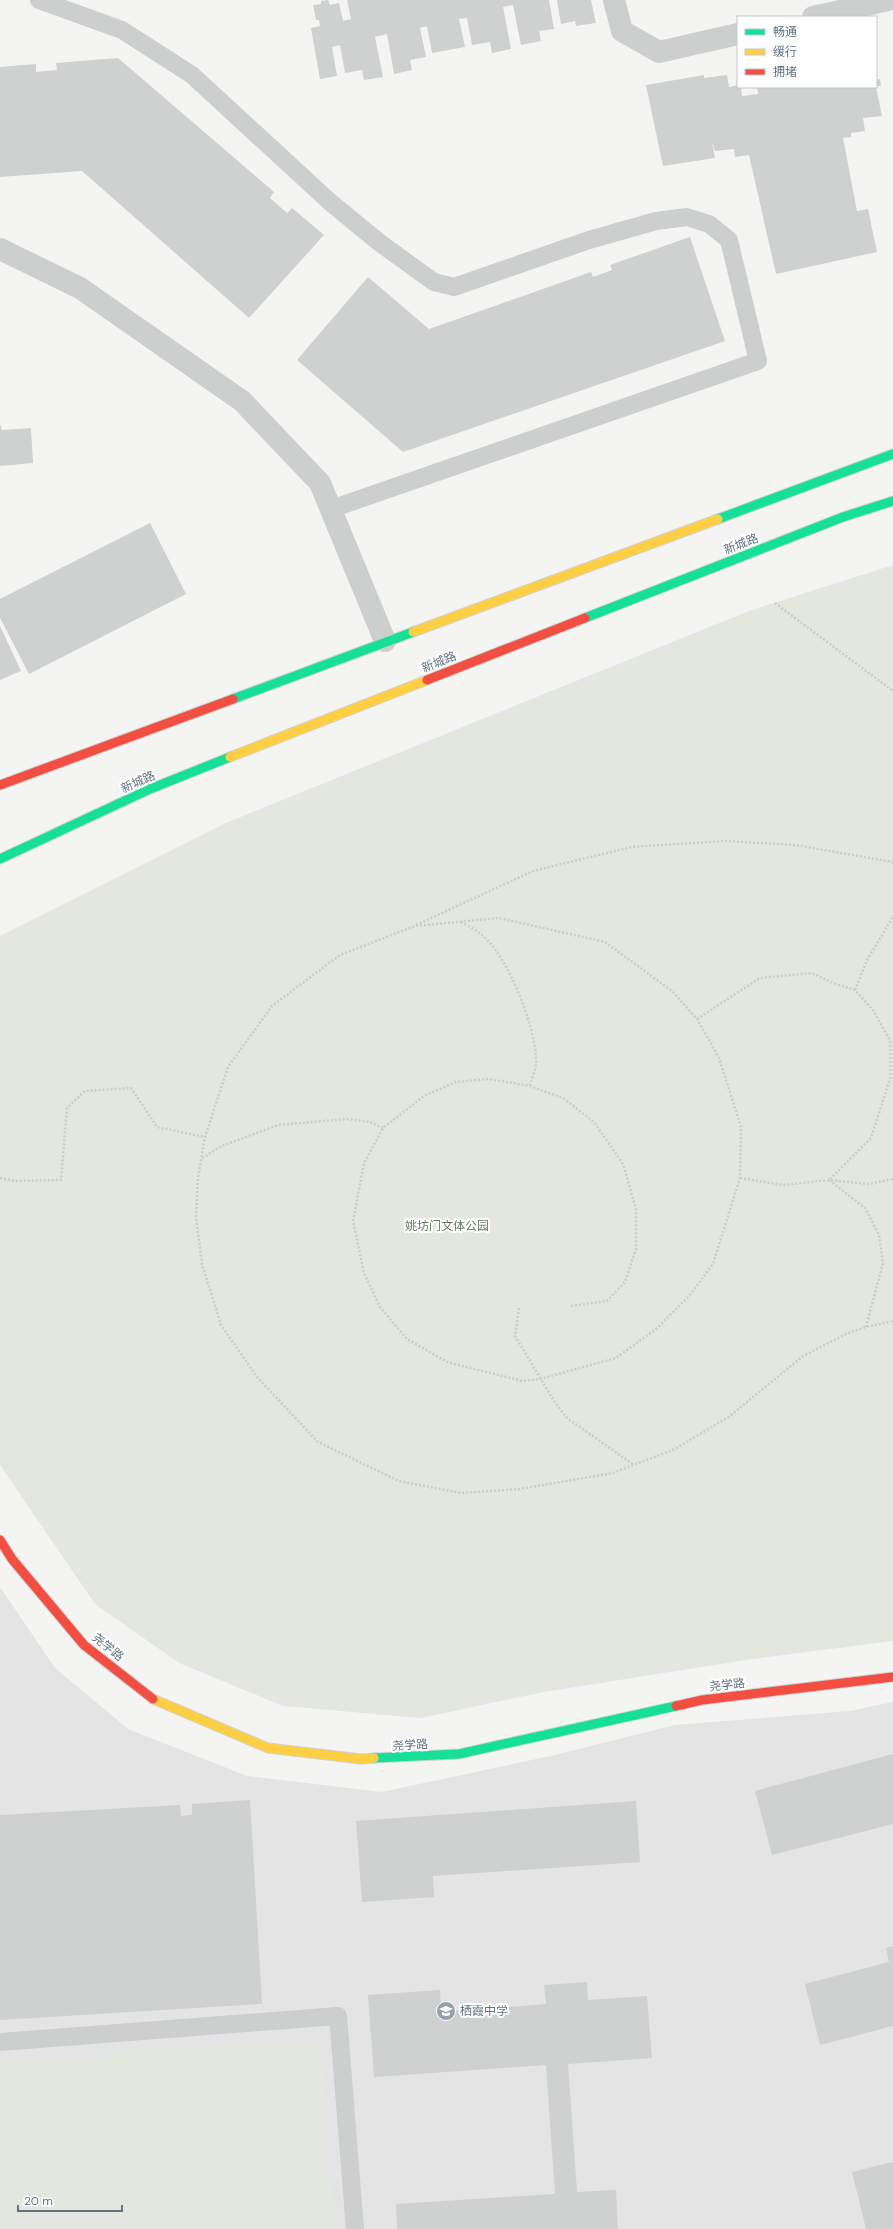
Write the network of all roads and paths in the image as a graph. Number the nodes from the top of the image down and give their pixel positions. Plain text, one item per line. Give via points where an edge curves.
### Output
1 (39, 0) edge
2 (614, 0) edge
3 (888, 0) edge
4 (817, 16) edge
5 (737, 34) edge
6 (0, 249) edge
7 (893, 454) edge
8 (893, 501) edge
9 (331, 509) junction
10 (775, 603) dead end
11 (385, 641) junction
12 (893, 691) edge
13 (0, 785) edge
14 (0, 859) edge
15 (893, 862) edge
16 (893, 917) edge
17 (460, 922) junction
18 (415, 926) junction
19 (855, 990) junction
20 (697, 1019) junction
21 (890, 1041) junction
22 (893, 1045) edge
23 (530, 1086) junction
24 (383, 1128) junction
25 (205, 1137) junction
26 (201, 1158) junction
27 (0, 1178) edge
28 (740, 1178) junction
29 (893, 1179) edge
30 (829, 1180) junction
31 (571, 1306) dead end
32 (519, 1308) dead end
33 (893, 1321) edge
34 (866, 1327) junction
35 (540, 1379) junction
36 (634, 1466) junction
37 (0, 1540) edge
38 (893, 1677) edge
39 (0, 2042) edge
40 (355, 2229) edge

1 - 9 lane via 122,30 192,75 330,202 380,243 434,282 454,287 589,240 656,221 688,217 709,224 729,240 758,361
2 - 5 street via 622,31 659,52
3 - 4 street
6 - 9 street via 80,288 242,401 320,483
7 - 11 main road
8 - 14 main road, 新城路 via 843,517 742,556 150,789
9 - 11 street
10 - 12 path
11 - 13 main road
15 - 18 path via 795,845 726,841 631,847 533,871
16 - 19 path via 867,960
17 - 18 path
17 - 20 path via 499,918 605,942 672,991
17 - 23 path via 483,935 520,992 536,1060
18 - 25 path via 340,955 272,1006 228,1067
19 - 20 path via 812,973 760,978
19 - 21 path via 873,1010
20 - 28 path via 719,1058 741,1127
21 - 22 path
21 - 30 path via 890,1079 872,1138
23 - 24 path via 489,1079 456,1082 424,1096
23 - 31 path via 563,1098 594,1122 623,1164 636,1209 636,1249 625,1282 607,1301
24 - 26 path via 370,1122 347,1119 278,1125 222,1146
24 - 35 path via 364,1163 353,1221 364,1273 380,1307 407,1339 447,1362 522,1381
25 - 26 path
25 - 27 path via 157,1127 131,1088 85,1091 67,1108 61,1180 15,1181
26 - 36 path via 197,1225 202,1264 221,1325 257,1377 318,1442 399,1481 461,1493 564,1483
28 - 30 path via 783,1185
28 - 35 path via 713,1264 689,1296 656,1329 616,1358
29 - 30 path via 869,1184
30 - 34 path via 866,1208 879,1235 883,1263
32 - 35 path via 515,1336
33 - 34 path
34 - 36 path via 846,1334 803,1356 730,1416 675,1449
35 - 36 path via 567,1418
37 - 38 main road, 尧学路 via 12,1559 84,1645 154,1700 268,1748 361,1759 459,1754 702,1700
39 - 40 lane via 338,2016

